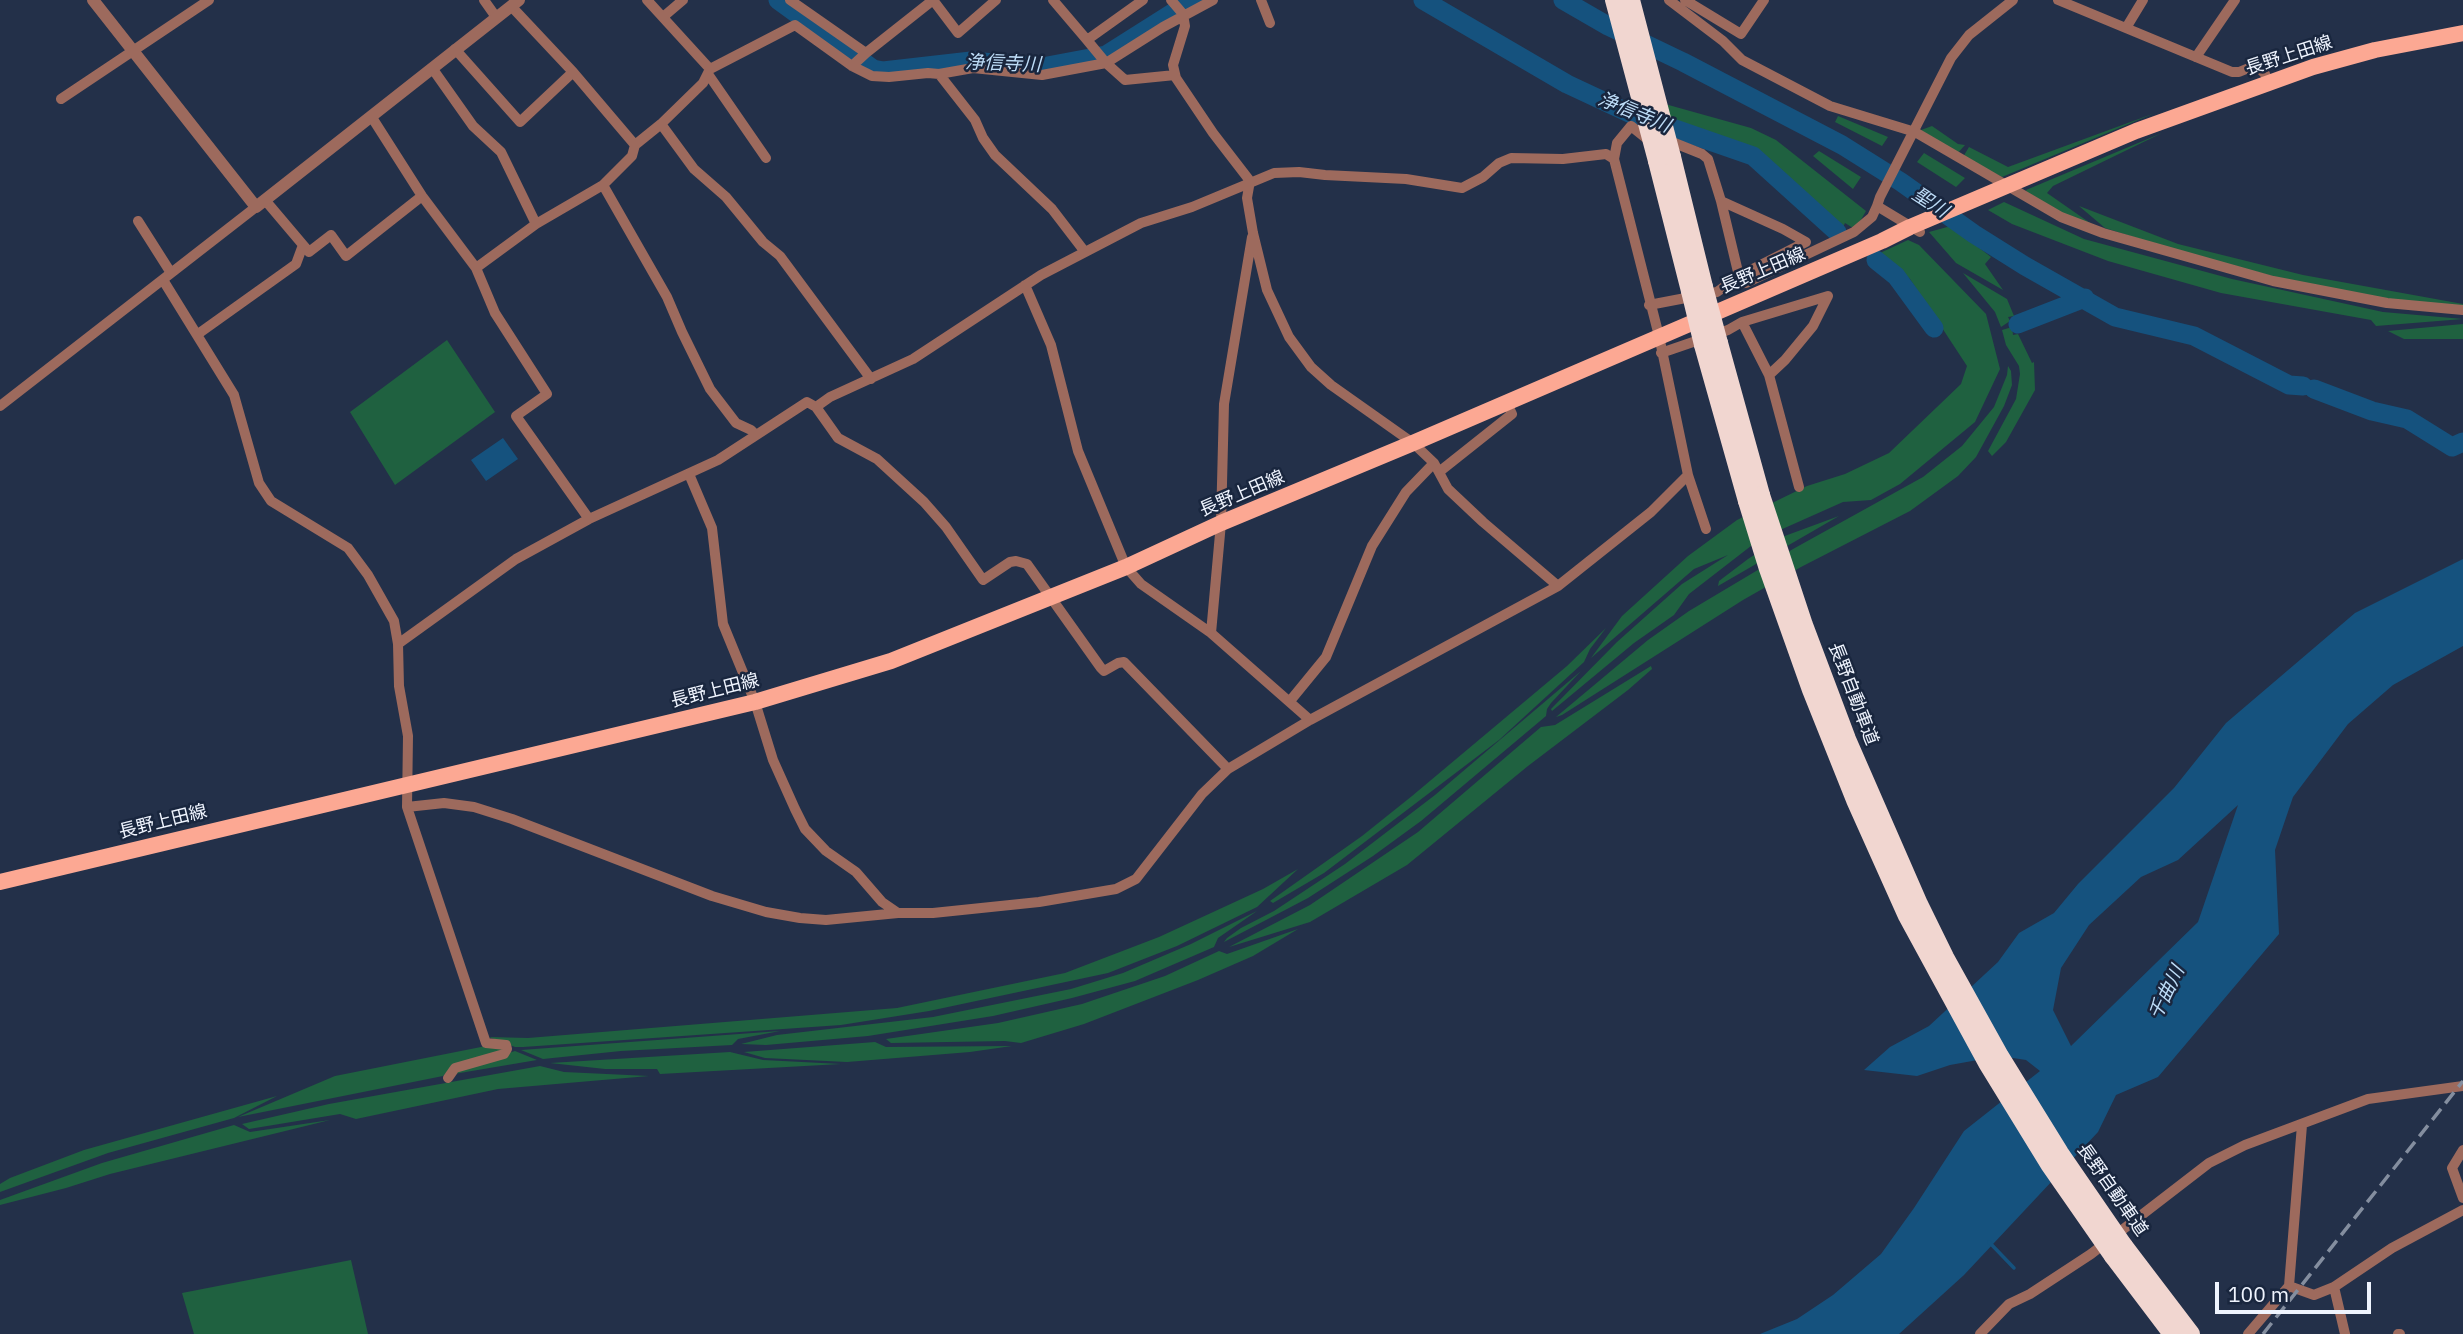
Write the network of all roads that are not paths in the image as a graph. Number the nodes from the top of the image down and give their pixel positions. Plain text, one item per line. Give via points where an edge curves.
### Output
1 (93, 0) edge
2 (209, 0) edge
3 (484, 0) edge
4 (646, 0) edge
5 (683, 0) edge
6 (790, 0) edge
7 (996, 0) edge
8 (1054, 0) edge
9 (1143, 0) edge
10 (1213, 0) edge
11 (1261, 0) edge
12 (1614, 0) edge
13 (1631, 0) edge
14 (1669, 0) edge
15 (1685, 0) edge
16 (1764, 0) edge
17 (2013, 0) edge
18 (2058, 0) edge
19 (2143, 0) edge
20 (2235, 0) edge
21 (1172, 1) edge
22 (515, 3) edge
23 (805, 12) junction
24 (496, 16) junction
25 (1183, 16) junction
26 (663, 17) junction
27 (1270, 23) dead end
28 (797, 24) junction
29 (2126, 28) junction
30 (2463, 33) edge
31 (1087, 40) junction
32 (455, 49) junction
33 (132, 51) junction
34 (865, 53) junction
35 (2196, 57) junction
36 (1106, 62) junction
37 (854, 64) junction
38 (432, 68) junction
39 (709, 71) junction
40 (573, 72) junction
41 (939, 74) junction
42 (1175, 75) junction
43 (2268, 82) junction
44 (61, 99) dead end
45 (371, 116) junction
46 (661, 124) junction
47 (1913, 136) junction
48 (635, 145) junction
49 (766, 158) dead end
50 (1614, 159) junction
51 (1665, 159) junction
52 (1250, 181) junction
53 (603, 185) junction
54 (2008, 185) junction
55 (422, 196) junction
56 (1721, 201) junction
57 (1878, 202) junction
58 (261, 203) junction
59 (138, 221) dead end
60 (536, 224) junction
61 (1917, 227) junction
62 (1253, 233) junction
63 (303, 245) junction
64 (1085, 252) junction
65 (476, 268) junction
66 (1739, 276) junction
67 (167, 277) junction
68 (1728, 284) junction
69 (1025, 285) junction
70 (1649, 305) junction
71 (2463, 310) edge
72 (1742, 321) junction
73 (198, 334) junction
74 (1660, 344) junction
75 (1769, 374) junction
76 (871, 379) junction
77 (1506, 401) junction
78 (0, 406) edge
79 (816, 407) junction
80 (755, 435) junction
81 (1413, 443) junction
82 (1436, 468) junction
83 (689, 474) junction
84 (1688, 475) junction
85 (1799, 487) dead end
86 (1754, 498) junction
87 (589, 519) junction
88 (1221, 523) junction
89 (1706, 529) dead end
90 (1126, 567) junction
91 (1558, 586) junction
92 (1049, 597) junction
93 (1211, 633) junction
94 (398, 644) junction
95 (1290, 701) junction
96 (755, 702) junction
97 (1310, 720) junction
98 (1228, 769) junction
99 (407, 785) junction
100 (407, 807) junction
101 (0, 882) edge
102 (898, 913) junction
103 (448, 1078) dead end
104 (2463, 1086) edge
105 (2302, 1125) junction
106 (2463, 1150) edge
107 (2463, 1198) edge
108 (2463, 1210) edge
109 (2115, 1254) junction
110 (2289, 1286) junction
111 (2334, 1287) junction
112 (1980, 1334) edge
113 (2157, 1334) edge
114 (2172, 1334) edge
115 (2194, 1334) edge
116 (2248, 1334) edge
117 (2345, 1334) edge

1 - 33 street
2 - 33 street
3 - 24 street
4 - 26 street
5 - 26 street
6 - 23 street
7 - 34 street via 958,33 933,0
8 - 31 street
9 - 31 street
10 - 25 street
11 - 27 street
12 - 51 highway, 長野自動車道, bridge
13 - 51 highway, 長野自動車道, bridge
14 - 47 street via 1742,60 1830,106
15 - 16 street via 1741,34
17 - 47 street via 1969,35 1951,58
18 - 29 street
19 - 29 street
20 - 35 street
21 - 25 street
22 - 24 street
22 - 40 street
23 - 28 street
23 - 34 street
24 - 32 street
25 - 36 street
25 - 42 street
26 - 39 street
28 - 37 street
28 - 39 street
29 - 35 street
30 - 43 main road, 長野上田線 via 2365,53
31 - 36 street
32 - 38 street
32 - 40 street via 520,122
33 - 44 street
33 - 58 street
34 - 37 street
35 - 43 street via 2232,72 2256,65
36 - 41 street via 1042,75 973,68
36 - 42 street via 1125,80
37 - 41 street via 872,76
38 - 45 street
38 - 60 street via 473,126 501,152
39 - 46 street via 703,83
39 - 49 street
40 - 48 street
41 - 64 street via 995,155 1052,209
42 - 52 street
43 - 54 main road, 長野上田線
45 - 55 street
45 - 58 street
46 - 48 street
46 - 76 street via 694,169 780,256
47 - 54 street
47 - 57 street
48 - 53 street via 632,156
50 - 52 street via 1606,154 1511,158 1462,188 1406,179 1298,172
50 - 56 street via 1617,143 1631,126 1646,138 1666,140 1708,159
50 - 70 street
51 - 86 highway, 長野自動車道, bridge
52 - 62 street via 1247,198
52 - 64 street via 1192,207 1140,223
53 - 60 street
53 - 80 street via 667,297 710,389 736,423
54 - 61 main road, 長野上田線
54 - 71 street via 2048,211 2082,225 2273,281 2387,303
55 - 63 street via 346,256 331,235 309,252
55 - 65 street
56 - 66 street
56 - 66 street via 1806,242
57 - 61 street
57 - 68 street via 1872,217 1854,232 1746,283
58 - 63 street
58 - 67 street
59 - 67 street
60 - 65 street
61 - 74 main road, 長野上田線
62 - 81 street via 1268,290 1285,330 1311,367
62 - 88 street via 1224,404
63 - 73 street via 296,264
64 - 69 street
65 - 87 street via 495,313 547,394 516,416
66 - 68 street
67 - 73 street
67 - 78 street
68 - 70 street via 1717,292
69 - 76 street via 943,341
69 - 90 street via 1051,345 1079,451
70 - 74 street
72 - 74 street via 1728,330
72 - 75 street
72 - 75 street via 1828,296 1814,326
73 - 94 street via 234,395 259,483 271,501 348,548 394,621
74 - 77 main road, 長野上田線
74 - 84 street
75 - 85 street
76 - 79 street
77 - 81 main road, 長野上田線
77 - 82 street via 1512,414
79 - 80 street via 807,402
79 - 92 street via 838,438 877,459 924,502 984,580 1016,561 1031,568
80 - 83 street
81 - 82 street
81 - 88 main road, 長野上田線
82 - 91 street via 1448,489
82 - 95 street via 1406,492 1372,546 1326,657
83 - 87 street
83 - 96 street via 712,528 723,624
84 - 89 street
84 - 91 street via 1651,512
86 - 109 highway, 長野自動車道, bridge via 1874,804 1924,915
86 - 109 highway, 長野自動車道, bridge via 1798,654 1855,800 1931,964 2049,1164
87 - 94 street via 516,559
88 - 90 main road, 長野上田線
88 - 93 street
90 - 92 main road, 長野上田線
90 - 93 street via 1141,584
91 - 97 street
92 - 96 main road, 長野上田線 via 891,661
92 - 98 street via 1104,671 1124,662
93 - 95 street
94 - 99 street via 397,669 408,736
95 - 97 street
96 - 99 main road, 長野上田線
96 - 102 street via 774,760 805,829
97 - 98 street
98 - 102 street via 1202,794 1136,879 1116,889 1039,902
99 - 100 street
99 - 101 main road, 長野上田線
100 - 102 street via 444,803 485,810 678,884 766,912 826,920
100 - 103 street via 486,1043 506,1045 507,1049 504,1054 455,1068
104 - 105 street via 2368,1100
105 - 110 street
105 - 112 street via 2208,1163 2091,1254 2009,1304
106 - 107 street via 2452,1168
108 - 111 street via 2392,1248
109 - 113 highway
109 - 114 highway, 長野自動車道
109 - 115 highway, 長野自動車道 via 2159,1293
110 - 111 street via 2314,1295
110 - 116 street
111 - 117 street

